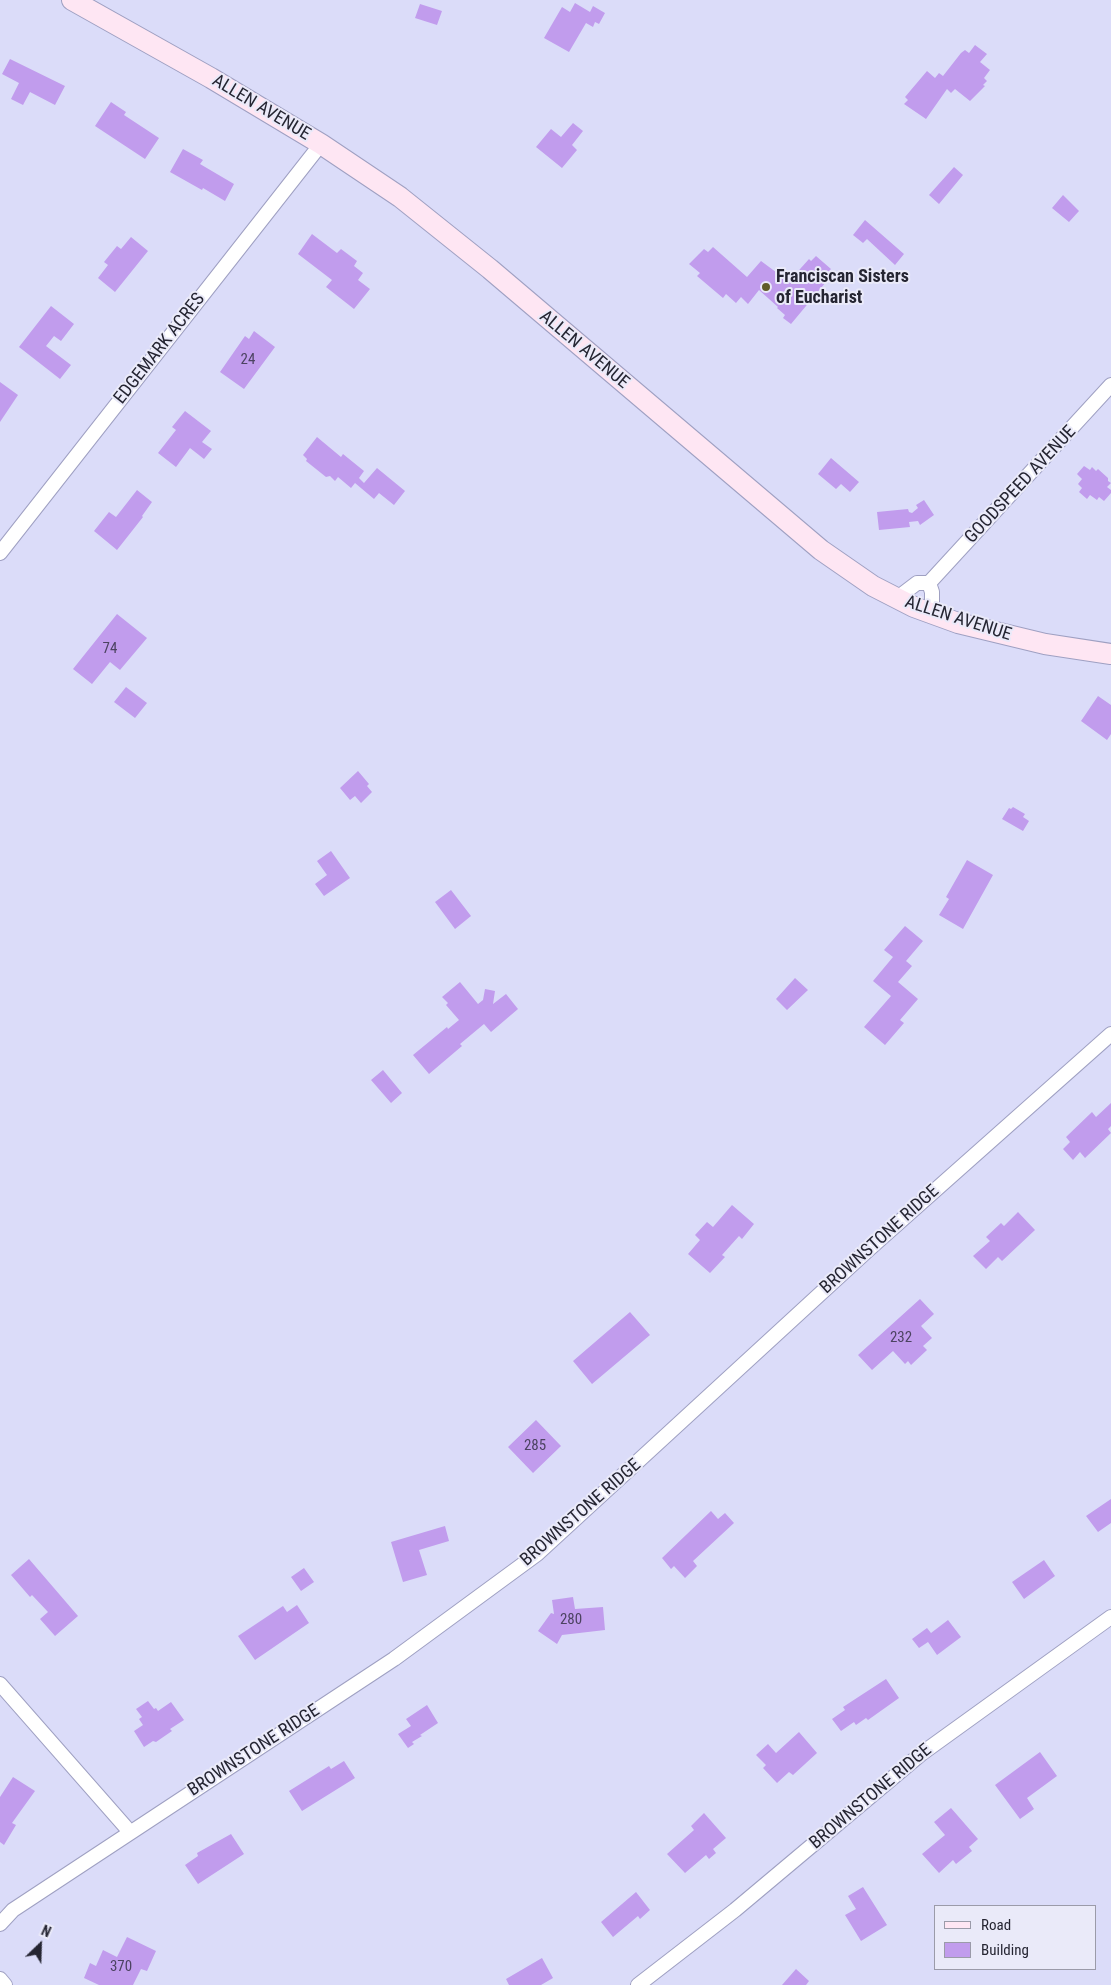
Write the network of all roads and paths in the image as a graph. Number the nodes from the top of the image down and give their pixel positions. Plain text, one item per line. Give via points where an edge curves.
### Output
1 (72, 0) edge
2 (321, 144) junction
3 (1111, 385) edge
4 (0, 553) edge
5 (929, 582) junction
6 (896, 599) junction
7 (932, 614) junction
8 (1111, 654) edge
9 (1111, 1034) edge
10 (1111, 1617) edge
11 (0, 1684) edge
12 (130, 1832) junction
13 (0, 1924) edge
14 (0, 1979) edge
15 (5, 1985) edge
16 (638, 1985) edge

1 - 2 street, ALLEN AVENUE
2 - 4 street, EDGEMARK ACRES
2 - 6 street, ALLEN AVENUE via 436,224 821,550
3 - 5 street, GOODSPEED AVENUE
5 - 6 street, GOODSPEED AVENUE via 917,583
5 - 7 street
6 - 7 street, ALLEN AVENUE
7 - 8 street, ALLEN AVENUE via 1045,644
9 - 12 street, BROWNSTONE RIDGE via 876,1242 537,1554 394,1659
10 - 16 street, BROWNSTONE RIDGE via 920,1754 735,1910
11 - 12 street
12 - 13 street, BROWNSTONE RIDGE via 13,1910
14 - 15 street

